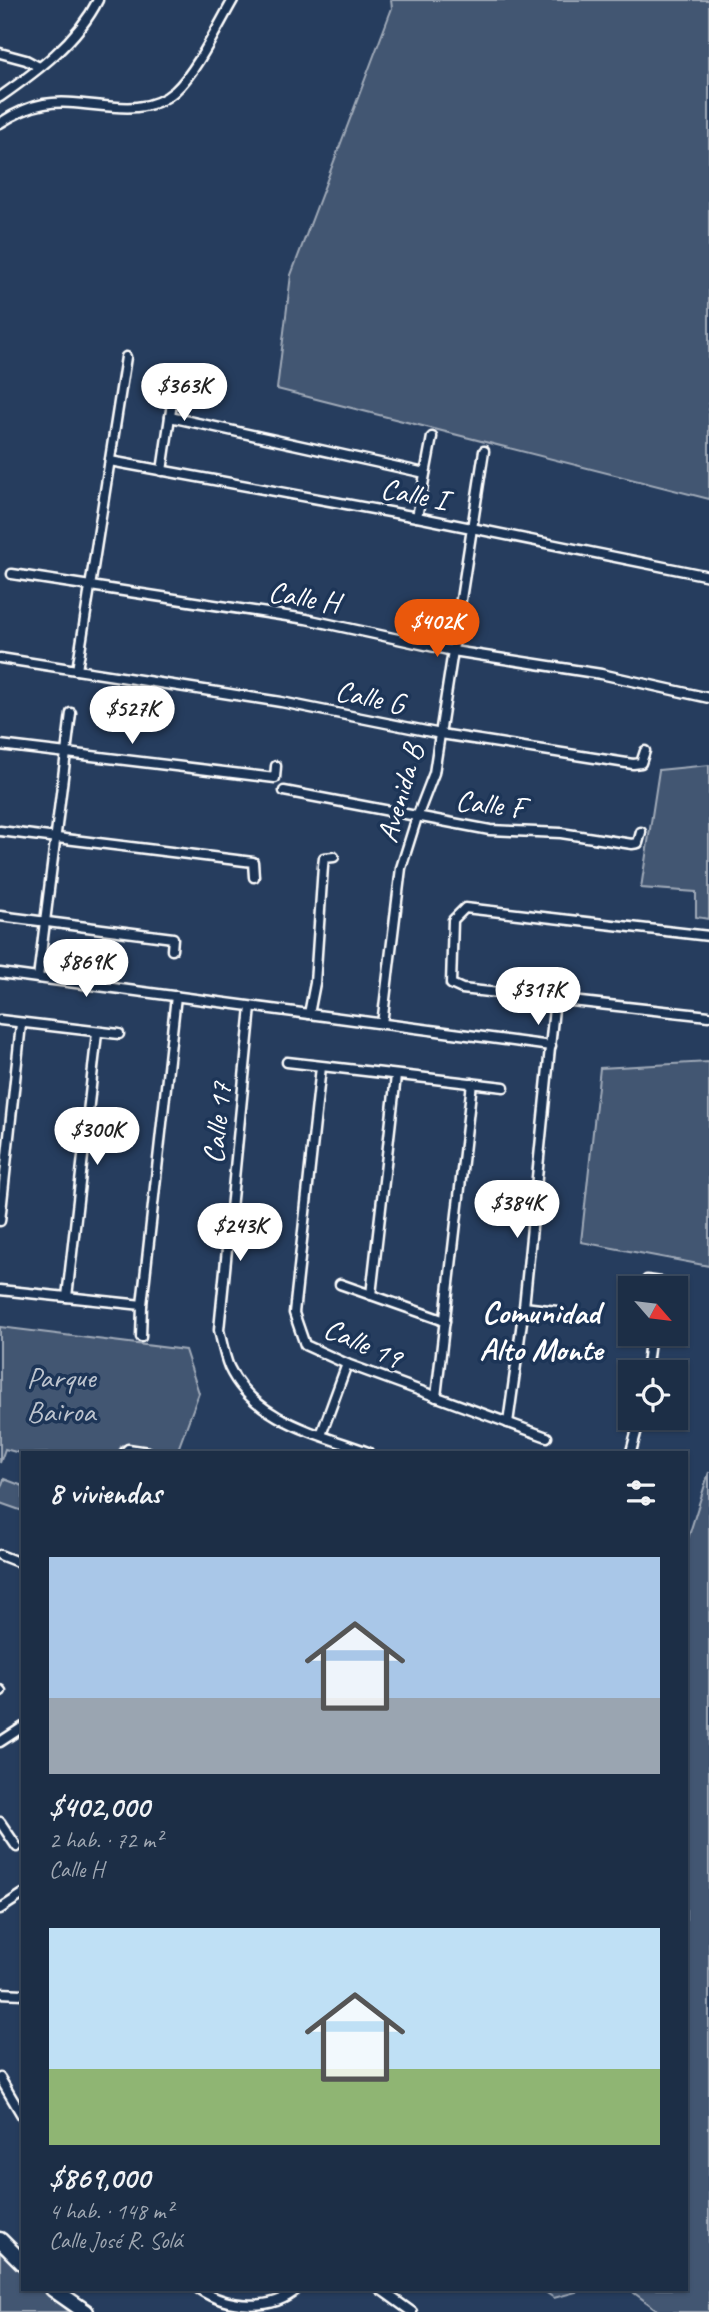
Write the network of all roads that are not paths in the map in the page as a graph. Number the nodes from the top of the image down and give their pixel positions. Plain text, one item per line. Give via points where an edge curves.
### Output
1 (98, 0) edge
2 (233, 0) edge
3 (0, 52) edge
4 (39, 67) junction
5 (0, 97) edge
6 (0, 123) edge
7 (126, 357) dead end
8 (177, 369) dead end
9 (170, 417) junction
10 (432, 437) dead end
11 (484, 451) dead end
12 (110, 461) junction
13 (162, 471) junction
14 (425, 473) junction
15 (417, 517) junction
16 (473, 528) junction
17 (12, 574) dead end
18 (709, 576) edge
19 (90, 586) junction
20 (453, 651) junction
21 (0, 658) edge
22 (77, 670) junction
23 (709, 698) edge
24 (71, 713) dead end
25 (441, 734) junction
26 (0, 745) edge
27 (645, 751) dead end
28 (66, 753) junction
29 (276, 766) dead end
30 (284, 791) dead end
31 (417, 817) junction
32 (0, 831) edge
33 (641, 832) dead end
34 (55, 837) junction
35 (334, 858) dead end
36 (254, 877) dead end
37 (0, 916) edge
38 (45, 922) junction
39 (709, 936) edge
40 (172, 950) dead end
41 (0, 973) edge
42 (38, 978) junction
43 (176, 996) junction
44 (555, 998) junction
45 (251, 1007) junction
46 (309, 1014) junction
47 (709, 1016) edge
48 (0, 1020) edge
49 (21, 1024) junction
50 (382, 1024) junction
51 (97, 1033) junction
52 (119, 1034) dead end
53 (551, 1046) junction
54 (287, 1062) dead end
55 (321, 1067) junction
56 (396, 1076) junction
57 (472, 1083) junction
58 (504, 1087) dead end
59 (0, 1221) edge
60 (340, 1284) dead end
61 (0, 1290) edge
62 (371, 1295) junction
63 (67, 1297) junction
64 (142, 1305) junction
65 (524, 1307) junction
66 (557, 1311) dead end
67 (445, 1321) junction
68 (141, 1337) dead end
69 (347, 1364) junction
70 (436, 1397) junction
71 (508, 1423) junction
72 (637, 1430) edge
73 (321, 1435) junction
74 (547, 1437) dead end
75 (365, 1451) edge
76 (631, 1451) edge
77 (0, 1555) edge
78 (21, 1563) edge
79 (21, 1728) edge
80 (0, 1742) edge
81 (1, 1824) edge
82 (17, 1847) dead end
83 (21, 1895) edge
84 (0, 1909) edge
85 (0, 1993) edge
86 (21, 1994) edge
87 (0, 2078) edge
88 (21, 2112) edge
89 (0, 2240) edge
90 (21, 2261) edge
91 (56, 2291) edge
92 (202, 2291) edge
93 (294, 2291) edge
94 (383, 2291) edge
95 (86, 2312) edge
96 (412, 2312) edge

1 - 4 street via 70,40
2 - 6 street via 177,90 163,100 132,108 46,103 20,110
3 - 4 street
4 - 5 street
7 - 12 street
8 - 9 street
9 - 13 street
9 - 14 street
10 - 14 street
11 - 16 street, Avenida B
12 - 13 street, Calle I
12 - 19 street
13 - 15 street, Calle I
14 - 15 street
15 - 16 street, Calle I
16 - 18 street, Calle I
16 - 20 street, Avenida B
17 - 19 street, Calle H
19 - 20 street, Calle H via 306,619
19 - 22 street
20 - 23 street, Calle H via 601,674
20 - 25 street, Avenida B
21 - 22 street, Calle G
22 - 25 street, Calle G via 281,702
24 - 28 street
25 - 27 street, Calle G via 633,764 641,763
25 - 31 street, Avenida B via 434,773
26 - 28 street
28 - 29 street via 275,778
28 - 34 street
30 - 31 street, Calle F
31 - 33 street, Calle F via 490,830 632,844 638,843
31 - 50 street, Avenida B via 398,887
32 - 34 street
34 - 36 street via 253,862
34 - 38 street
35 - 46 street via 324,858
37 - 38 street
38 - 40 street via 173,938
38 - 42 street
39 - 44 street via 465,908 453,920 451,984
41 - 42 street
42 - 43 street
43 - 45 street
43 - 64 street
44 - 47 street
44 - 53 street
45 - 46 street
45 - 73 street, Calle 17 via 219,1330 229,1367 250,1397 282,1420
46 - 50 street
48 - 49 street
49 - 51 street
49 - 59 street
50 - 53 street
51 - 52 street
51 - 63 street
53 - 65 street
54 - 55 street
55 - 56 street
55 - 69 street, Calle 19 via 294,1313 305,1345
56 - 57 street
56 - 62 street
57 - 58 street
57 - 67 street
60 - 62 street
61 - 63 street
62 - 67 street
63 - 64 street
64 - 68 street
65 - 66 street
65 - 71 street
67 - 70 street
69 - 70 street, Calle 19
69 - 73 street
70 - 71 street, Calle 19
71 - 74 street, Calle 19
72 - 76 street
73 - 75 street, Calle 17
77 - 78 street
79 - 80 street
81 - 82 street
83 - 84 street
85 - 86 street
87 - 88 street
89 - 90 highway
91 - 95 highway
92 - 93 street via 236,2307 254,2308 278,2303
94 - 96 street

